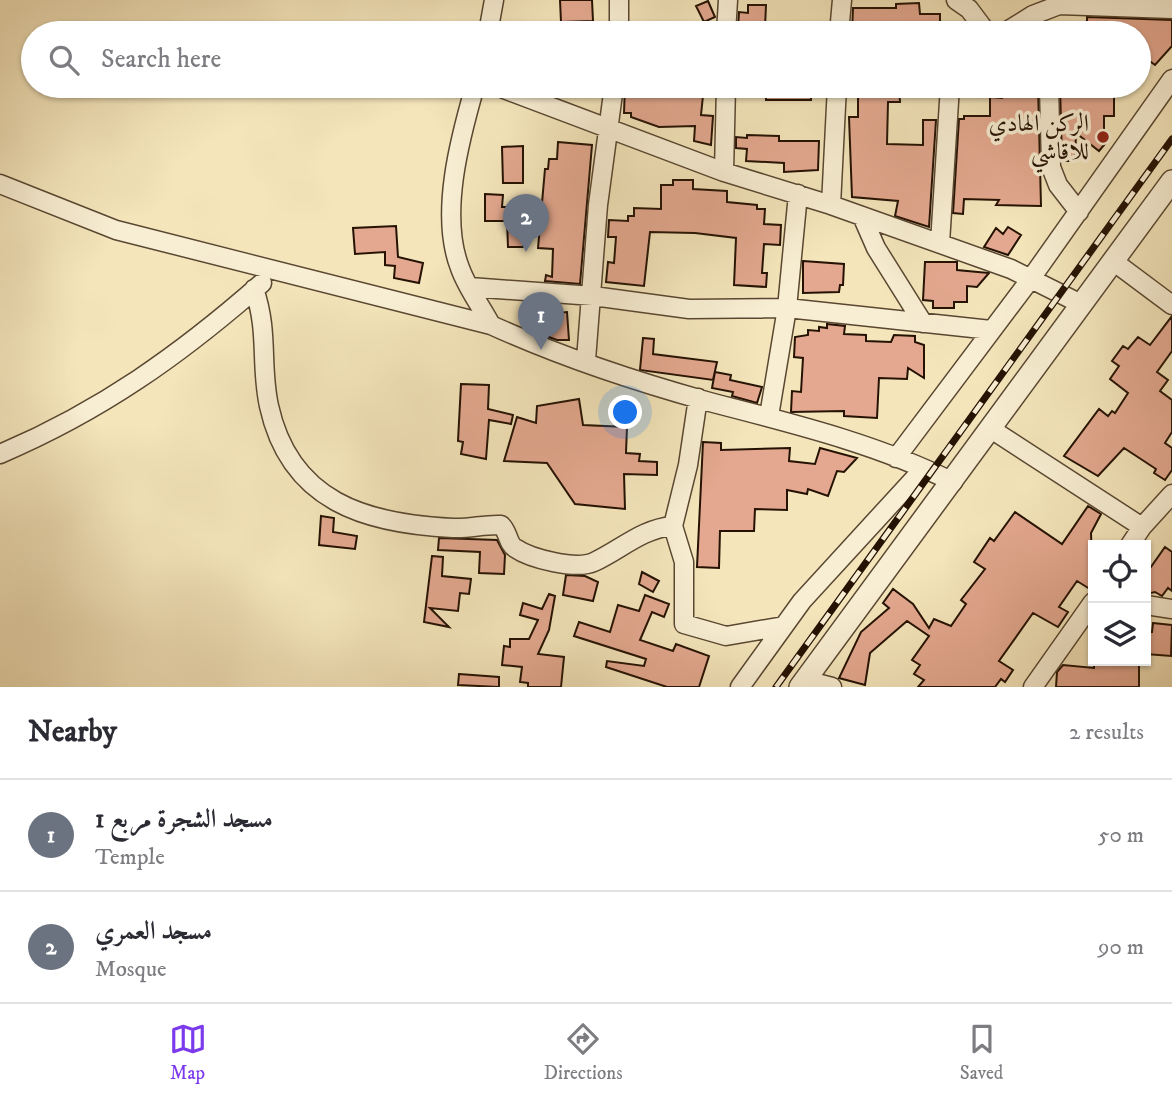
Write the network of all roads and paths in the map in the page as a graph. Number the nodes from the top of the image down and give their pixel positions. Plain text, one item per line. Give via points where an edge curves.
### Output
1 (494, 0) edge
2 (619, 0) edge
3 (728, 0) edge
4 (842, 0) edge
5 (956, 0) edge
6 (1059, 2) edge
7 (1172, 9) edge
8 (490, 21) edge
9 (620, 21) edge
10 (727, 21) edge
11 (840, 21) edge
12 (978, 21) edge
13 (1025, 21) edge
14 (1172, 79) edge
15 (472, 98) edge
16 (528, 98) edge
17 (613, 98) edge
18 (726, 98) edge
19 (836, 98) edge
20 (949, 98) edge
21 (1050, 98) edge
22 (609, 128) junction
23 (724, 172) junction
24 (1172, 181) edge
25 (0, 184) edge
26 (797, 194) junction
27 (831, 205) junction
28 (1079, 212) junction
29 (862, 216) junction
30 (940, 243) junction
31 (1113, 261) junction
32 (275, 271) junction
33 (1032, 278) junction
34 (470, 288) junction
35 (254, 289) junction
36 (593, 296) junction
37 (1081, 304) junction
38 (1172, 305) edge
39 (787, 308) junction
40 (923, 323) junction
41 (491, 325) junction
42 (991, 330) junction
43 (586, 360) junction
44 (698, 398) junction
45 (769, 416) junction
46 (991, 429) junction
47 (0, 454) edge
48 (896, 458) junction
49 (923, 469) junction
50 (953, 482) junction
51 (1169, 503) edge
52 (673, 526) junction
53 (1142, 527) junction
54 (1133, 540) edge
55 (1092, 603) edge
56 (1151, 606) edge
57 (1172, 608) edge
58 (784, 626) junction
59 (802, 683) edge
60 (740, 687) edge
61 (832, 687) edge
62 (1033, 687) edge

1 - 8 street
2 - 9 street
3 - 10 street
4 - 11 street
5 - 12 street
6 - 7 street
6 - 13 street
14 - 28 street
15 - 34 street via 456,163 453,212 454,250
16 - 22 street
17 - 22 street
18 - 23 street
19 - 27 street
20 - 30 street
21 - 28 street via 1053,176
22 - 23 street
22 - 36 street via 598,205
23 - 26 street
24 - 31 street
25 - 32 street via 116,230
26 - 27 street
26 - 39 street
27 - 29 street
28 - 33 street
29 - 30 street
29 - 40 street via 876,248
30 - 33 street
31 - 37 street
31 - 38 street
32 - 35 street
32 - 41 street
33 - 37 street
33 - 42 street
34 - 36 street
34 - 41 street
35 - 47 street via 150,373 62,425
35 - 52 street via 265,337 268,404 274,426 293,464 329,500 363,514 426,526 501,525 515,548 538,560 568,563 591,563 654,527
36 - 39 street via 689,309
36 - 43 street
37 - 46 street
39 - 40 street
39 - 45 street
40 - 42 street
41 - 43 street via 537,346
42 - 48 street
43 - 44 street
44 - 45 street
44 - 52 street
45 - 48 street
46 - 50 street
46 - 53 street
48 - 49 street
49 - 50 street
49 - 58 street
50 - 59 street
51 - 53 street
52 - 58 street via 684,562 684,624 726,636
53 - 54 street
55 - 62 street
56 - 57 street
58 - 60 street
59 - 61 street

